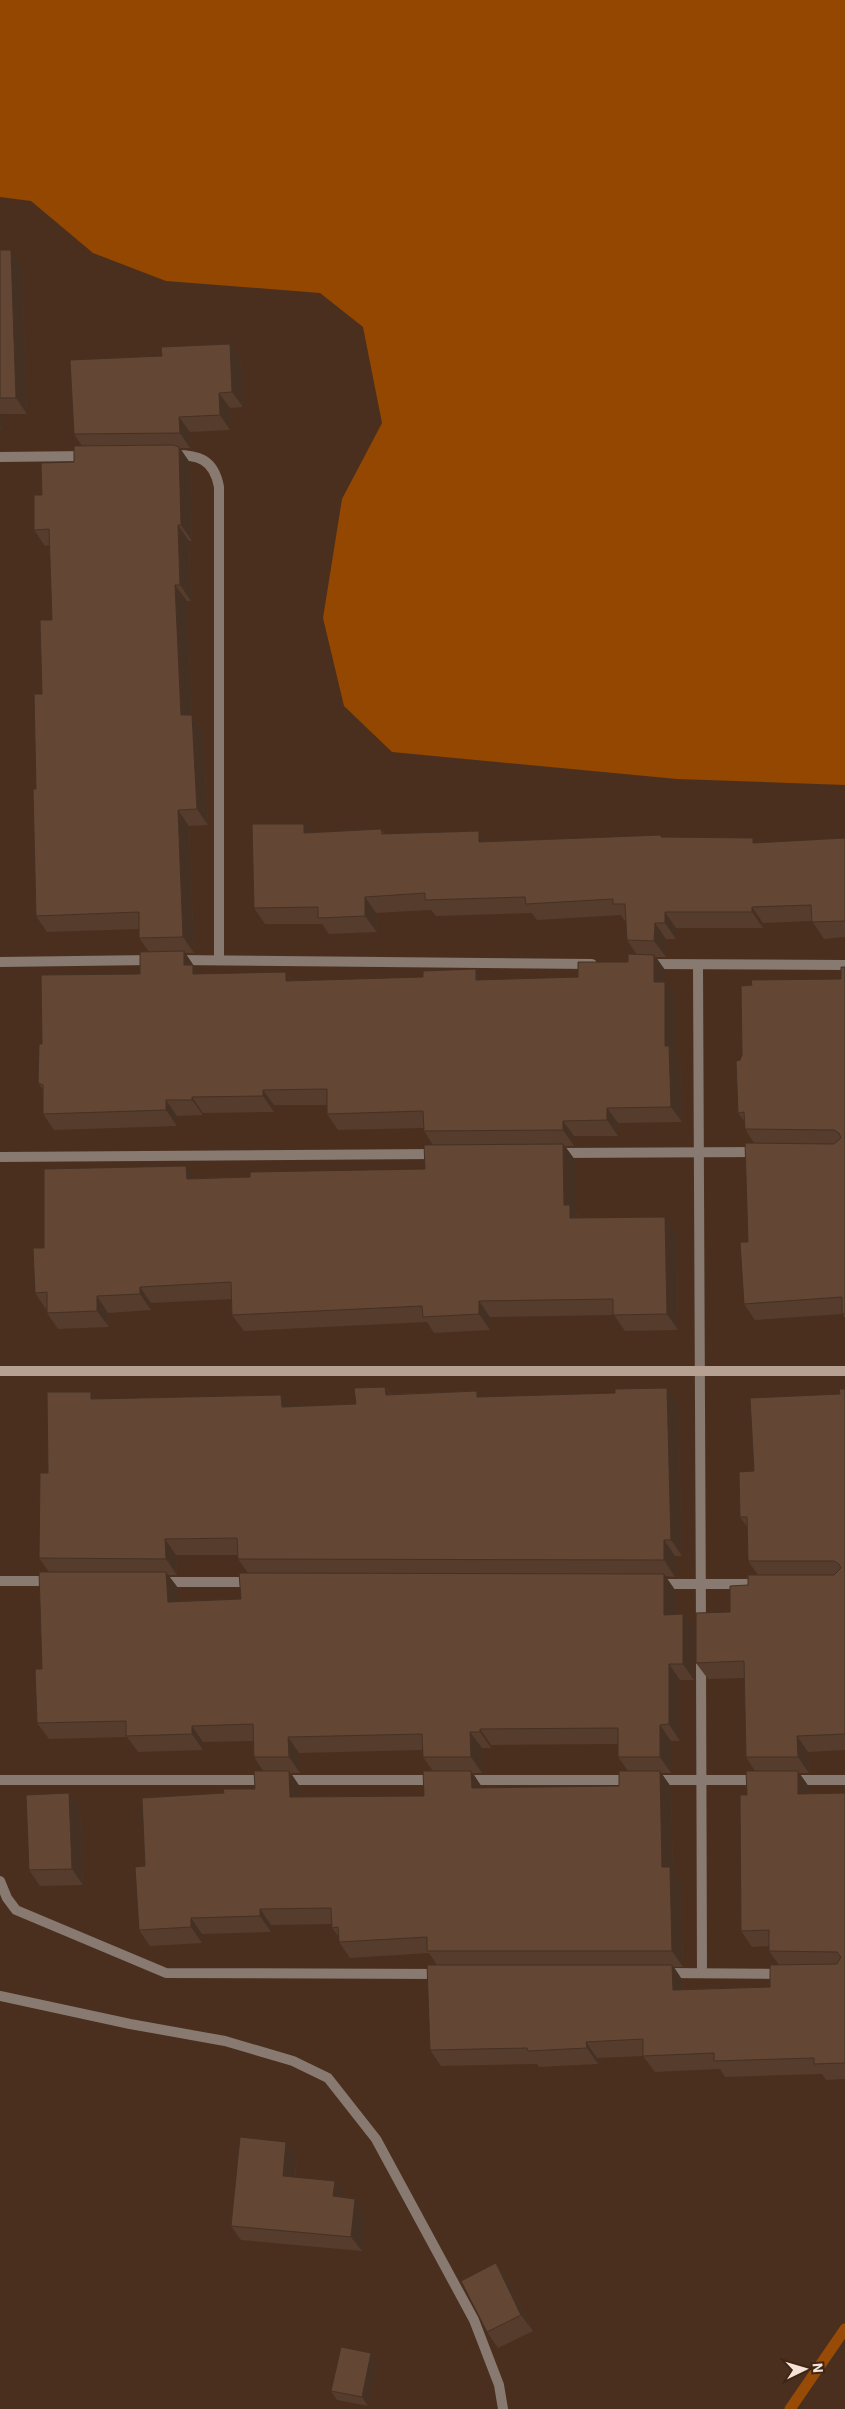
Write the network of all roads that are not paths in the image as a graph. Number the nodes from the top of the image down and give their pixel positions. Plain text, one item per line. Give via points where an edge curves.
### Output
1 (156, 455) edge
2 (97, 456) edge
3 (0, 457) edge
4 (219, 960) junction
5 (0, 962) edge
6 (598, 964) edge
7 (638, 964) edge
8 (698, 965) junction
9 (845, 965) edge
10 (699, 1152) junction
11 (767, 1152) edge
12 (549, 1153) edge
13 (449, 1154) edge
14 (0, 1156) edge
15 (0, 1371) edge
16 (700, 1371) junction
17 (845, 1371) edge
18 (0, 1581) edge
19 (59, 1581) edge
20 (148, 1582) edge
21 (267, 1582) edge
22 (652, 1584) edge
23 (701, 1584) junction
24 (768, 1584) edge
25 (0, 1780) edge
26 (702, 1780) junction
27 (845, 1780) edge
28 (0, 1881) edge
29 (652, 1973) edge
30 (702, 1973) junction
31 (454, 1974) edge
32 (788, 1974) edge
33 (0, 1996) edge
34 (503, 2409) edge

1 - 4 street via 198,457 216,472 219,487
2 - 3 street
4 - 5 street
4 - 6 street
7 - 8 street
8 - 9 street
8 - 10 street
10 - 11 street
10 - 12 street
10 - 16 street
13 - 14 street
15 - 16 street
16 - 17 street
16 - 23 street
18 - 19 street
20 - 21 street
22 - 23 street
23 - 24 street
23 - 26 street
25 - 26 street
26 - 27 street
26 - 30 street
28 - 31 street via 16,1910 166,1973
29 - 30 street
30 - 32 street
33 - 34 street via 225,2041 292,2060 328,2078 376,2139 474,2320 499,2385

